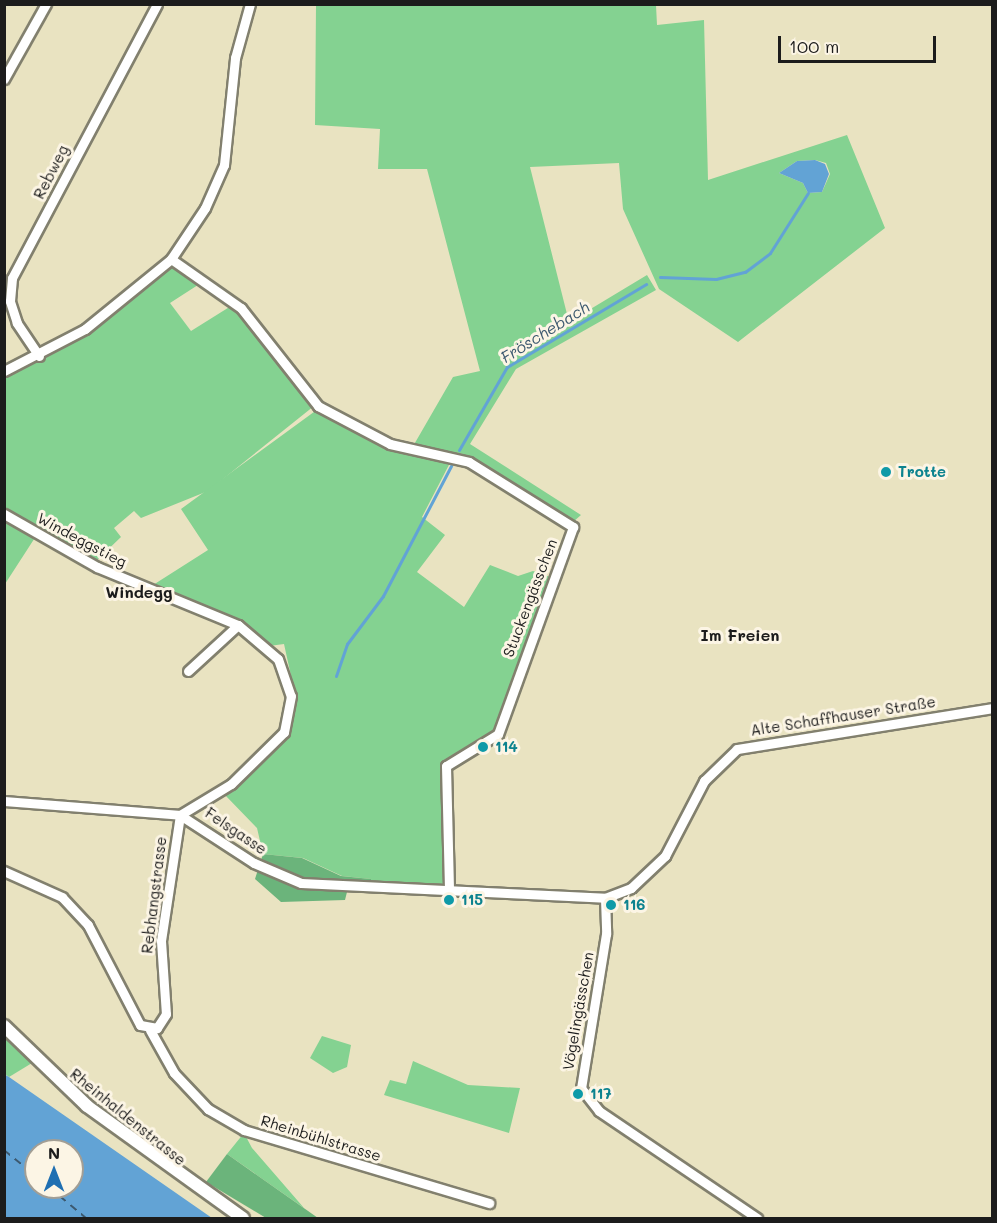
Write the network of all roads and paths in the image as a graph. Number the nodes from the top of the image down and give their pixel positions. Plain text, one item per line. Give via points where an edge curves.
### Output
1 (46, 4) edge
2 (157, 4) edge
3 (250, 4) edge
4 (4, 80) edge
5 (171, 259) junction
6 (39, 356) junction
7 (4, 371) edge
8 (4, 514) edge
9 (238, 625) junction
10 (188, 671) dead end
11 (993, 708) edge
12 (4, 801) edge
13 (180, 815) junction
14 (4, 871) edge
15 (449, 891) junction
16 (605, 898) junction
17 (4, 1026) edge
18 (150, 1030) junction
19 (489, 1203) dead end
20 (243, 1218) edge
21 (757, 1218) edge

1 - 4 street
2 - 6 street, Rebweg via 12,278 10,300 17,323
3 - 5 street via 235,58 224,165 205,208
5 - 6 street via 85,329
5 - 15 street, Stuckengässchen via 241,308 318,405 390,444 469,462 573,527 498,734 446,766
6 - 7 street
8 - 9 street, Windeggstieg via 97,567
9 - 10 street
9 - 13 street, Windeggstieg via 278,659 291,696 284,732 231,784
11 - 16 street, Alte Schaffhauser Straße via 737,749 704,781 665,856 631,888
12 - 13 street, Felsgasse
13 - 15 street, Felsgasse via 254,863 301,884
13 - 18 street, Rebhangstrasse via 161,941 166,1014
14 - 18 street, Rheinbühlstrasse via 62,897 88,925 132,1013
15 - 16 street, Alte Schaffhauser Straße
16 - 21 street, Vögelingässchen via 606,934 581,1088 599,1111
17 - 20 main road, Rheinhaldenstrasse via 94,1112
18 - 19 street, Rheinbühlstrasse via 174,1073 201,1102 244,1130

